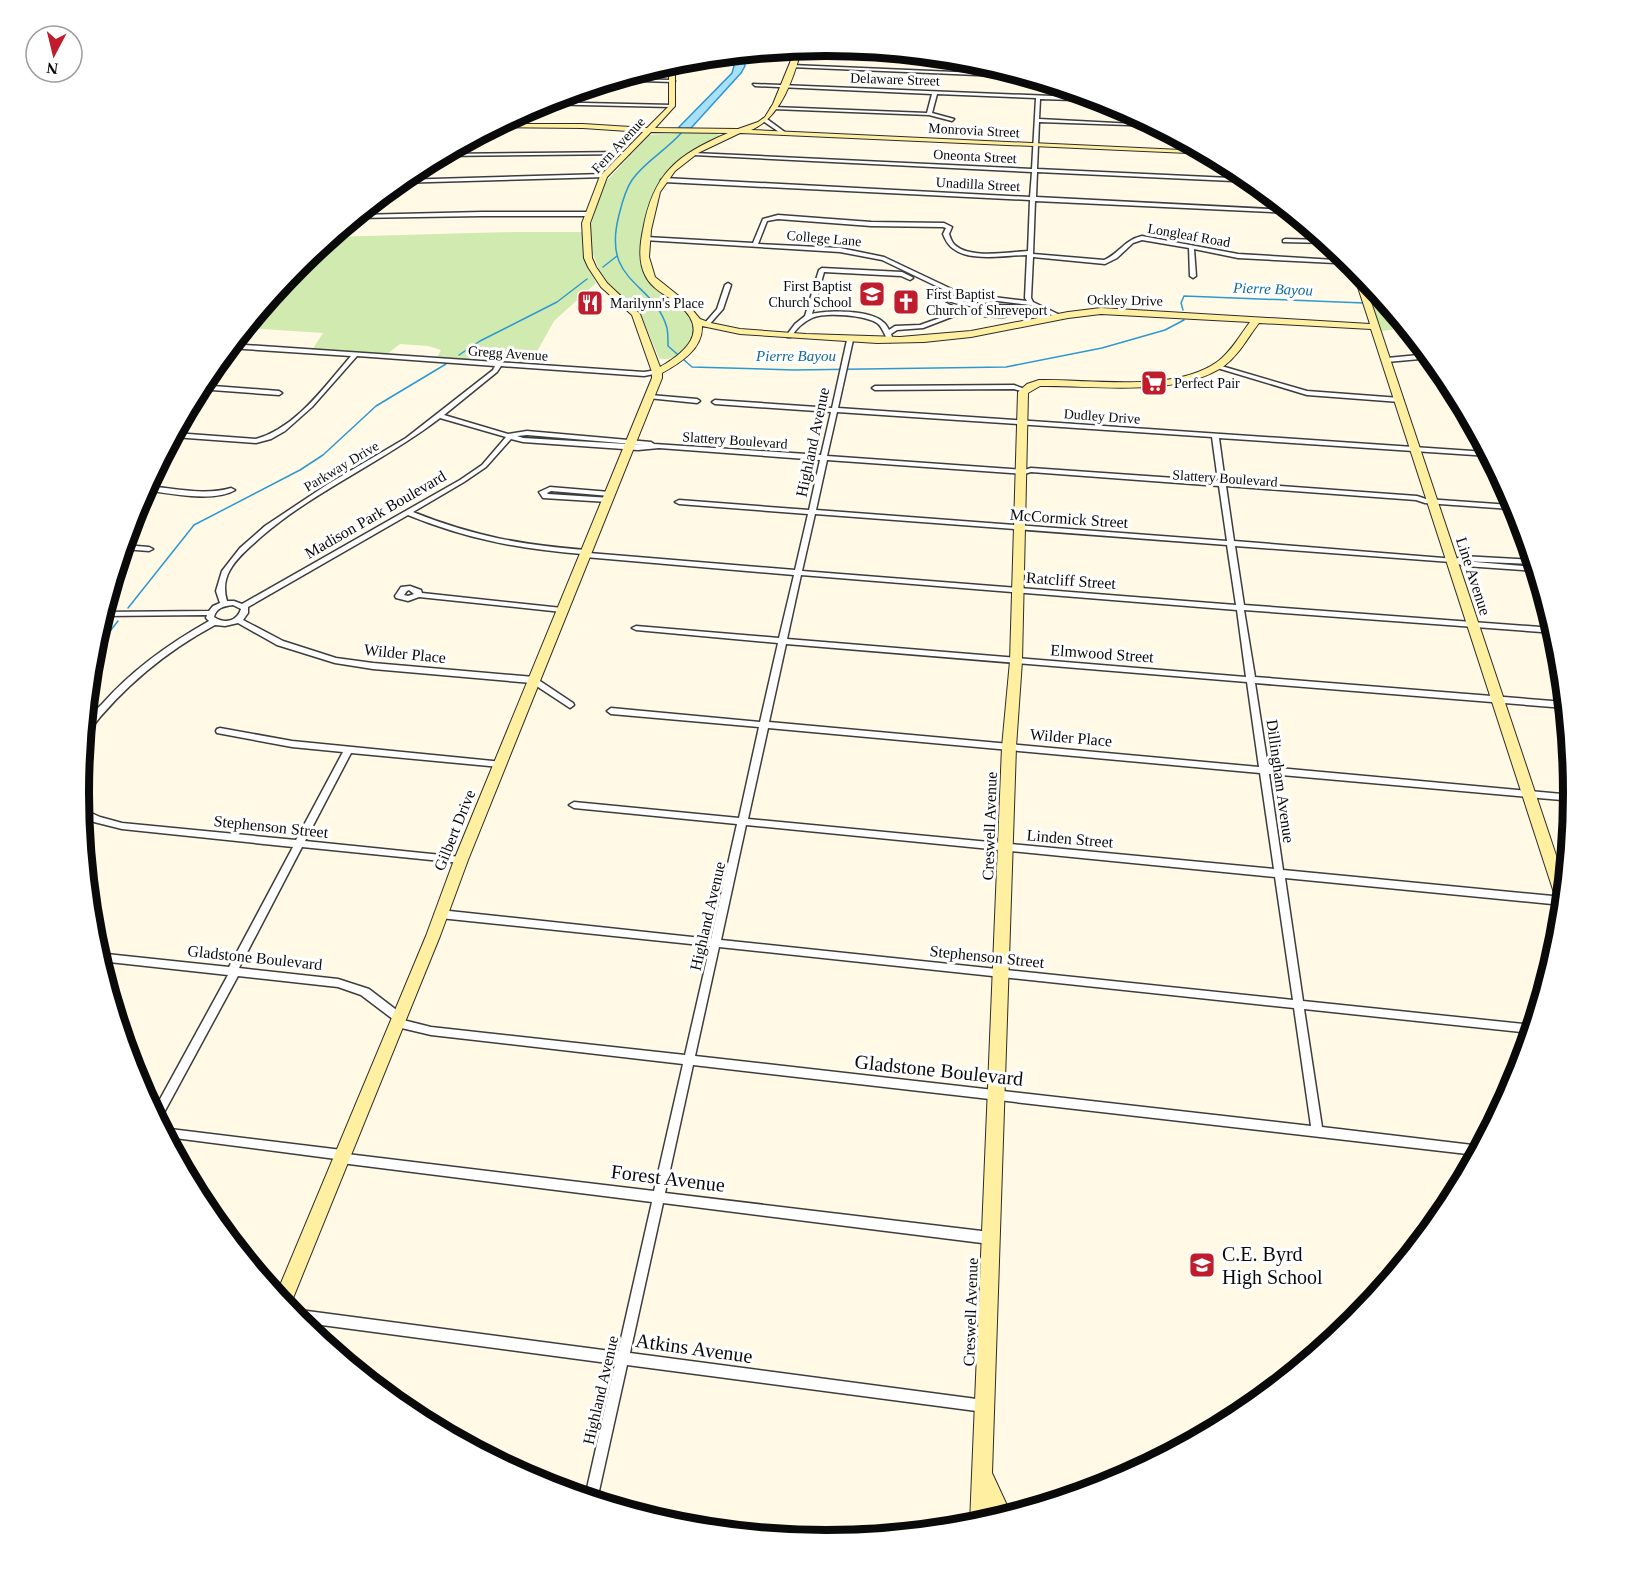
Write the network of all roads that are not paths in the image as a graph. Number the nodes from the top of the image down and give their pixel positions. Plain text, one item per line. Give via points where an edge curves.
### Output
1 (796, 57) edge
2 (792, 66) junction
3 (673, 72) edge
4 (989, 74) edge
5 (638, 80) edge
6 (673, 81) junction
7 (755, 85) dead end
8 (783, 86) junction
9 (1036, 89) dead end
10 (935, 93) junction
11 (1037, 97) junction
12 (1072, 99) edge
13 (566, 104) edge
14 (672, 106) junction
15 (773, 108) junction
16 (929, 114) junction
17 (765, 120) junction
18 (952, 120) dead end
19 (1036, 120) junction
20 (1137, 125) edge
21 (513, 126) edge
22 (650, 130) junction
23 (708, 130) junction
24 (739, 131) junction
25 (784, 134) junction
26 (722, 138) junction
27 (1035, 145) junction
28 (1191, 152) edge
29 (627, 153) junction
30 (694, 154) junction
31 (457, 155) edge
32 (1034, 171) junction
33 (604, 176) junction
34 (664, 180) junction
35 (415, 181) edge
36 (1237, 181) edge
37 (1032, 199) junction
38 (1279, 211) edge
39 (589, 214) junction
40 (366, 217) edge
41 (646, 239) junction
42 (1285, 241) dead end
43 (1316, 242) edge
44 (755, 245) junction
45 (1191, 249) junction
46 (1030, 254) junction
47 (1337, 262) edge
48 (1192, 276) dead end
49 (728, 285) dead end
50 (1363, 288) edge
51 (938, 290) junction
52 (1030, 303) junction
53 (959, 313) junction
54 (1059, 316) junction
55 (808, 318) junction
56 (1257, 319) junction
57 (702, 323) junction
58 (881, 323) junction
59 (1376, 327) junction
60 (895, 328) junction
61 (789, 336) junction
62 (889, 337) junction
63 (850, 340) junction
64 (239, 347) edge
65 (356, 354) junction
66 (1420, 357) edge
67 (1387, 360) junction
68 (499, 364) junction
69 (1216, 366) junction
70 (662, 369) junction
71 (210, 388) edge
72 (875, 388) dead end
73 (1024, 390) junction
74 (279, 393) dead end
75 (650, 397) junction
76 (697, 400) dead end
77 (1400, 400) junction
78 (715, 402) dead end
79 (834, 410) junction
80 (439, 416) junction
81 (1021, 423) junction
82 (182, 435) edge
83 (511, 435) junction
84 (1215, 436) junction
85 (630, 444) junction
86 (1416, 450) junction
87 (1480, 454) edge
88 (824, 458) junction
89 (1022, 472) junction
90 (1222, 486) junction
91 (155, 489) edge
92 (231, 490) dead end
93 (543, 492) dead end
94 (609, 497) junction
95 (1429, 501) junction
96 (679, 502) dead end
97 (1505, 507) edge
98 (812, 512) junction
99 (409, 513) junction
100 (1019, 528) junction
101 (1232, 544) junction
102 (131, 548) edge
103 (149, 549) dead end
104 (586, 554) junction
105 (1454, 561) junction
106 (1526, 562) edge
107 (1528, 568) edge
108 (798, 572) junction
109 (1018, 591) junction
110 (417, 595) dead end
111 (224, 604) junction
112 (244, 606) junction
113 (1240, 608) junction
114 (562, 610) junction
115 (111, 614) edge
116 (212, 618) junction
117 (238, 620) junction
118 (1472, 626) junction
119 (636, 628) dead end
120 (1545, 630) edge
121 (783, 640) junction
122 (1016, 662) junction
123 (534, 680) junction
124 (1251, 680) junction
125 (1497, 700) junction
126 (1558, 704) edge
127 (570, 705) dead end
128 (611, 711) dead end
129 (93, 721) edge
130 (764, 725) junction
131 (220, 731) dead end
132 (1009, 747) junction
133 (349, 749) junction
134 (500, 764) junction
135 (1264, 770) junction
136 (1528, 794) junction
137 (1563, 797) edge
138 (574, 806) dead end
139 (90, 816) edge
140 (743, 822) junction
141 (298, 844) junction
142 (1006, 848) junction
143 (461, 860) junction
144 (1279, 873) junction
145 (1557, 883) edge
146 (1555, 899) edge
147 (440, 914) junction
148 (717, 943) junction
149 (108, 958) edge
150 (233, 972) junction
151 (1002, 972) junction
152 (1298, 1004) junction
153 (398, 1020) junction
154 (1524, 1028) edge
155 (690, 1060) junction
156 (996, 1095) junction
157 (161, 1108) edge
158 (1317, 1131) junction
159 (173, 1133) edge
160 (1470, 1149) edge
161 (341, 1157) junction
162 (659, 1197) junction
163 (990, 1238) junction
164 (286, 1293) edge
165 (308, 1317) edge
166 (623, 1358) junction
167 (984, 1406) junction
168 (982, 1474) junction
169 (593, 1491) edge
170 (998, 1508) edge
171 (980, 1513) edge

1 - 2 street
2 - 4 street
2 - 8 street
3 - 6 street
5 - 6 street
6 - 14 street
7 - 8 street, Delaware Street
8 - 10 street, Delaware Street
8 - 15 street
9 - 11 street
10 - 11 street, Delaware Street
10 - 16 street
11 - 12 street, Delaware Street
11 - 19 street
13 - 14 street
14 - 22 street, Fern Avenue
15 - 16 street
15 - 17 street
16 - 18 street
17 - 24 street
17 - 25 street
19 - 20 street
19 - 27 street
21 - 22 street
22 - 23 street
22 - 29 street, Fern Avenue
23 - 24 street
23 - 26 street via 719,132
24 - 25 street, Monrovia Street
24 - 26 street
25 - 27 street, Monrovia Street
26 - 30 street
27 - 28 street, Monrovia Street
27 - 32 street
29 - 31 street
29 - 33 street, Fern Avenue
30 - 32 street, Oneonta Street
30 - 34 street
32 - 36 street, Oneonta Street
32 - 37 street
33 - 35 street
33 - 39 street, Fern Avenue
34 - 37 street, Unadilla Street
34 - 41 street via 653,201
37 - 38 street, Unadilla Street
37 - 46 street
39 - 40 street
39 - 70 street, Fern Avenue via 586,230 592,267 604,285 636,314
41 - 44 street, College Lane
41 - 57 street via 649,276
42 - 43 street
44 - 46 street, Longleaf Road via 765,220 778,217 944,225 949,227 946,234 951,244 966,252 991,256
44 - 51 street, College Lane via 864,253 895,264
45 - 46 street, Longleaf Road via 1137,239 1104,262
45 - 47 street, Longleaf Road
45 - 48 street
46 - 52 street
49 - 57 street via 720,309
50 - 59 street, Line Avenue
51 - 52 street, College Lane
51 - 53 street via 939,303
51 - 53 street via 941,296 960,302 1021,308 1005,315
51 - 55 street via 902,274 826,269 820,272
52 - 54 street, College Lane
53 - 60 street via 921,327
54 - 56 street, Ockley Drive via 1117,311
54 - 62 street, Ockley Drive via 975,333
55 - 58 street via 849,315
55 - 61 street
56 - 59 street, Ockley Drive
56 - 69 street
57 - 61 street, Ockley Drive
57 - 70 street via 699,336
58 - 60 street
58 - 62 street
59 - 67 street, Line Avenue
60 - 62 street
61 - 63 street, Ockley Drive
62 - 63 street, Ockley Drive
63 - 79 street, Highland Avenue
64 - 65 street, Gregg Avenue
65 - 68 street, Gregg Avenue
65 - 82 street via 304,412 262,440
66 - 67 street
67 - 77 street, Line Avenue
68 - 70 street, Gregg Avenue via 644,374
68 - 80 street, Parkway Drive
69 - 73 street via 1171,381 1046,383
69 - 77 street via 1307,393
70 - 75 street, Gilbert Drive
71 - 74 street
72 - 73 street
73 - 81 street, Creswell Avenue
75 - 76 street
75 - 85 street, Gilbert Drive
77 - 86 street, Line Avenue
78 - 79 street, Dudley Drive
79 - 81 street, Dudley Drive
79 - 88 street, Highland Avenue
80 - 83 street, Slattery Boulevard
80 - 111 street, Parkway Drive via 257,534 227,567 220,591
81 - 84 street, Dudley Drive
81 - 89 street, Creswell Avenue
83 - 85 street, Slattery Boulevard via 523,440
83 - 99 street, Madison Park Boulevard via 474,474
84 - 86 street, Dudley Drive
84 - 90 street, Dillingham Avenue
85 - 88 street, Slattery Boulevard
85 - 94 street, Gilbert Drive
86 - 87 street, Dudley Drive
86 - 95 street, Line Avenue
88 - 89 street, Slattery Boulevard
88 - 98 street, Highland Avenue
89 - 90 street, Slattery Boulevard via 1031,476
89 - 100 street, Creswell Avenue
90 - 95 street, Slattery Boulevard via 1420,504
90 - 101 street, Dillingham Avenue
91 - 92 street via 212,493
93 - 94 street via 546,496
94 - 104 street, Gilbert Drive
95 - 97 street, Slattery Boulevard
95 - 105 street, Line Avenue
96 - 98 street, McCormick Street
98 - 100 street, McCormick Street
98 - 108 street, Highland Avenue
99 - 104 street, Ratcliff Street via 485,540
99 - 112 street, Madison Park Boulevard
100 - 101 street, McCormick Street
100 - 109 street, Creswell Avenue
101 - 105 street, McCormick Street
101 - 113 street, Dillingham Avenue
102 - 103 street
104 - 108 street, Ratcliff Street
104 - 114 street, Gilbert Drive
105 - 106 street, McCormick Street via 1462,558
105 - 107 street, McCormick Street
105 - 118 street, Line Avenue
108 - 109 street, Ratcliff Street
108 - 121 street, Highland Avenue
109 - 113 street, Ratcliff Street
109 - 122 street, Creswell Avenue
110 - 114 street
111 - 112 street
111 - 116 street
112 - 117 street via 246,611
113 - 118 street, Ratcliff Street
113 - 124 street, Dillingham Avenue
114 - 123 street, Gilbert Drive
115 - 116 street
116 - 117 street via 228,624
116 - 129 street via 147,664
117 - 123 street, Wilder Place via 280,643 335,660
118 - 120 street, Ratcliff Street
118 - 125 street, Line Avenue
119 - 121 street, Elmwood Street
121 - 122 street, Elmwood Street
121 - 130 street, Highland Avenue
122 - 124 street, Elmwood Street
122 - 132 street, Creswell Avenue
123 - 127 street, Wilder Place
123 - 134 street, Gilbert Drive
124 - 125 street, Elmwood Street
124 - 135 street, Dillingham Avenue
125 - 126 street, Elmwood Street
125 - 136 street, Line Avenue
128 - 130 street, Wilder Place
130 - 132 street, Wilder Place
130 - 140 street, Highland Avenue
131 - 133 street via 277,742
132 - 135 street, Wilder Place
132 - 142 street, Creswell Avenue
133 - 134 street
133 - 141 street
134 - 143 street, Gilbert Drive
135 - 136 street, Wilder Place
135 - 144 street, Dillingham Avenue
136 - 137 street, Wilder Place
136 - 145 street, Line Avenue
138 - 140 street, Linden Street
139 - 141 street, Stephenson Street via 122,826
140 - 142 street, Linden Street
140 - 148 street, Highland Avenue
141 - 143 street, Stephenson Street
141 - 150 street
142 - 144 street, Linden Street
142 - 151 street, Creswell Avenue
143 - 147 street, Gilbert Drive
144 - 146 street, Linden Street
144 - 152 street, Dillingham Avenue
147 - 148 street, Stephenson Street
147 - 153 street, Gilbert Drive
148 - 151 street, Stephenson Street
148 - 155 street, Highland Avenue
149 - 150 street, Gladstone Boulevard
150 - 153 street, Gladstone Boulevard via 352,986
150 - 157 street
151 - 152 street, Stephenson Street
151 - 156 street, Creswell Avenue
152 - 154 street, Stephenson Street
152 - 158 street, Dillingham Avenue
153 - 155 street, Gladstone Boulevard via 431,1031
153 - 161 street, Gilbert Drive
155 - 156 street, Gladstone Boulevard
155 - 162 street, Highland Avenue
156 - 158 street, Gladstone Boulevard
156 - 163 street, Creswell Avenue
158 - 160 street, Gladstone Boulevard
159 - 161 street, Forest Avenue
161 - 162 street, Forest Avenue
161 - 164 street, Gilbert Drive
162 - 163 street, Forest Avenue
162 - 166 street, Highland Avenue
163 - 167 street, Creswell Avenue
165 - 166 street, Atkins Avenue
166 - 167 street, Atkins Avenue
166 - 169 street, Highland Avenue
167 - 168 street, Creswell Avenue
168 - 170 street
168 - 171 street, Creswell Avenue

